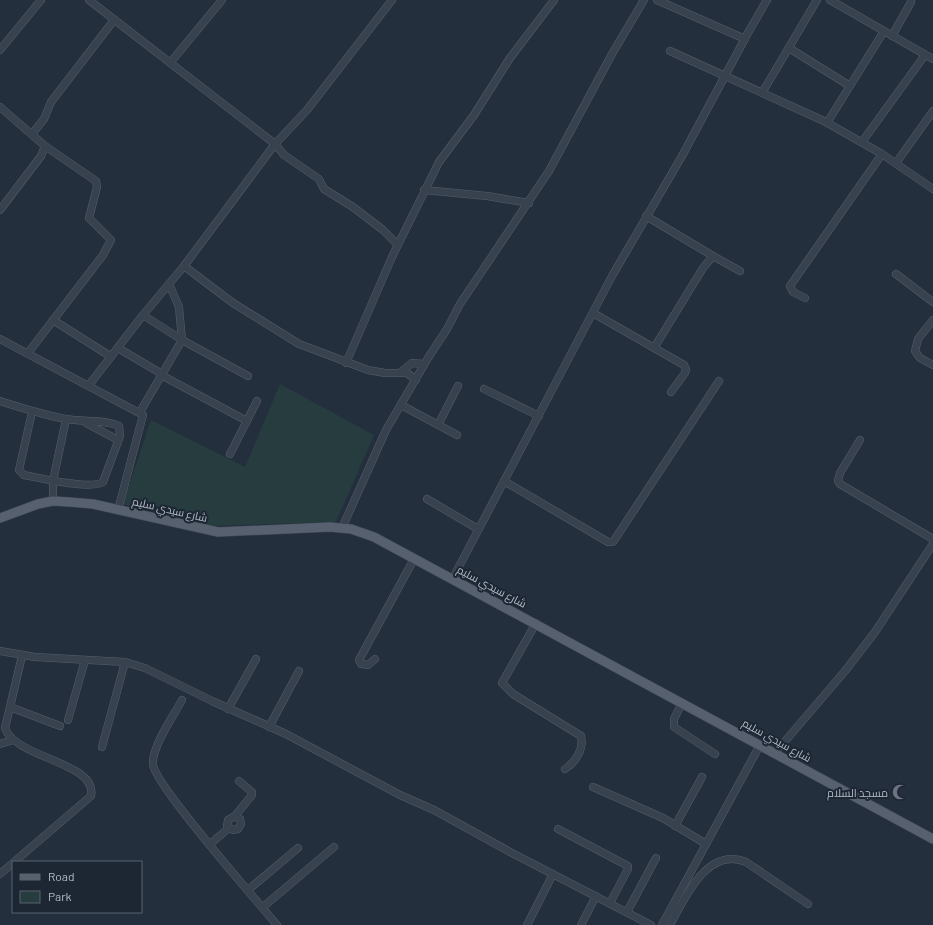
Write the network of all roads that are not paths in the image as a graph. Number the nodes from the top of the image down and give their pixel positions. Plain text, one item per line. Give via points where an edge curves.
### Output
1 (41, 0) edge
2 (89, 0) edge
3 (222, 0) edge
4 (392, 0) edge
5 (554, 0) edge
6 (644, 0) edge
7 (657, 0) edge
8 (767, 0) edge
9 (817, 0) edge
10 (830, 0) edge
11 (911, 2) dead end
12 (114, 20) junction
13 (884, 31) junction
14 (892, 36) junction
15 (745, 39) junction
16 (789, 48) junction
17 (0, 50) edge
18 (670, 51) dead end
19 (925, 55) junction
20 (933, 59) edge
21 (170, 63) junction
22 (725, 76) junction
23 (850, 86) junction
24 (762, 93) junction
25 (0, 107) edge
26 (933, 112) edge
27 (827, 123) junction
28 (32, 134) junction
29 (862, 142) junction
30 (275, 144) junction
31 (45, 146) junction
32 (882, 154) junction
33 (896, 163) junction
34 (933, 189) edge
35 (424, 190) junction
36 (529, 203) junction
37 (0, 210) edge
38 (646, 216) junction
39 (398, 245) junction
40 (713, 256) junction
41 (184, 266) junction
42 (740, 271) dead end
43 (896, 274) dead end
44 (169, 284) junction
45 (804, 298) dead end
46 (933, 302) edge
47 (593, 313) junction
48 (143, 315) junction
49 (53, 320) junction
50 (933, 320) edge
51 (0, 339) edge
52 (182, 340) junction
53 (118, 348) junction
54 (654, 348) junction
55 (28, 353) junction
56 (110, 356) junction
57 (346, 363) junction
58 (424, 364) junction
59 (933, 365) edge
60 (401, 372) junction
61 (161, 375) junction
62 (248, 376) dead end
63 (416, 380) junction
64 (719, 381) dead end
65 (89, 385) junction
66 (458, 386) dead end
67 (484, 389) dead end
68 (671, 392) dead end
69 (0, 401) edge
70 (257, 402) dead end
71 (401, 405) junction
72 (32, 412) junction
73 (140, 412) junction
74 (538, 416) junction
75 (66, 419) junction
76 (247, 421) junction
77 (84, 422) junction
78 (438, 425) junction
79 (457, 435) dead end
80 (118, 440) junction
81 (860, 440) dead end
82 (230, 454) dead end
83 (53, 480) junction
84 (504, 481) junction
85 (427, 499) dead end
86 (53, 502) junction
87 (118, 510) junction
88 (0, 518) edge
89 (342, 528) junction
90 (478, 529) junction
91 (933, 539) edge
92 (933, 544) edge
93 (414, 558) junction
94 (453, 578) junction
95 (536, 623) junction
96 (0, 651) edge
97 (22, 656) junction
98 (256, 659) dead end
99 (374, 659) dead end
100 (85, 660) junction
101 (125, 662) junction
102 (299, 671) dead end
103 (182, 700) dead end
104 (682, 703) junction
105 (10, 708) junction
106 (228, 709) junction
107 (68, 720) dead end
108 (60, 726) dead end
109 (269, 727) junction
110 (13, 740) junction
111 (0, 744) edge
112 (760, 745) junction
113 (102, 747) dead end
114 (775, 753) junction
115 (714, 754) dead end
116 (565, 769) dead end
117 (702, 777) dead end
118 (239, 781) dead end
119 (593, 787) dead end
120 (235, 816) junction
121 (675, 826) junction
122 (229, 828) junction
123 (558, 829) dead end
124 (933, 840) edge
125 (210, 844) junction
126 (706, 844) junction
127 (334, 847) dead end
128 (298, 848) dead end
129 (656, 858) dead end
130 (15, 861) edge
131 (12, 864) edge
132 (0, 874) edge
133 (552, 874) junction
134 (248, 890) junction
135 (596, 896) junction
136 (610, 903) junction
137 (808, 904) dead end
138 (263, 907) junction
139 (627, 912) junction
140 (277, 925) edge
141 (527, 925) edge
142 (581, 925) edge
143 (651, 925) edge
144 (662, 925) edge
145 (670, 925) edge

1 - 17 street
2 - 12 street
3 - 21 street
4 - 30 street via 307,110
5 - 35 street via 510,58 474,115 439,162
6 - 36 street via 563,148
7 - 15 street
8 - 15 street
9 - 16 street
10 - 13 street
11 - 14 street
12 - 21 street
12 - 28 street via 51,102 44,119
13 - 14 street
13 - 23 street
14 - 19 street
15 - 22 street
16 - 23 street
16 - 24 street
18 - 22 street
19 - 20 street
19 - 29 street
21 - 30 street
22 - 24 street
22 - 38 street
23 - 27 street
24 - 27 street
25 - 28 street
26 - 33 street
27 - 29 street
28 - 31 street
29 - 32 street
30 - 39 street via 284,155 320,179 324,189 353,207
30 - 41 street
31 - 37 street via 41,156
31 - 49 street via 96,181 97,187 89,218 110,237 103,255
32 - 33 street
32 - 45 street via 790,286 793,292
33 - 34 street
35 - 36 street
35 - 39 street
36 - 58 street via 460,304
38 - 40 street
38 - 47 street
39 - 57 street
40 - 42 street
40 - 54 street
41 - 44 street
41 - 57 street via 228,300 288,338
43 - 46 street
44 - 48 street
44 - 52 street via 179,307
47 - 54 street
47 - 74 street
48 - 52 street
48 - 53 street
49 - 55 street
49 - 56 street
50 - 59 street via 918,339 915,351 920,358
51 - 55 street
52 - 61 street
52 - 62 street
53 - 56 street
53 - 61 street
54 - 68 street via 686,368
55 - 65 street
56 - 65 street
57 - 60 street via 377,372
58 - 60 street via 412,363
58 - 63 street
60 - 63 street via 412,375
61 - 73 street
61 - 76 street
63 - 71 street
64 - 84 street via 613,542 608,542
65 - 73 street
66 - 78 street
67 - 74 street
69 - 72 street
70 - 76 street
71 - 78 street
71 - 89 street via 386,430
72 - 75 street
72 - 83 street via 19,470 24,475
73 - 87 street via 144,418
74 - 84 street
75 - 77 street
75 - 83 street
76 - 82 street
77 - 80 street
77 - 80 street via 113,423 119,426 121,429
78 - 79 street
80 - 83 street via 99,484 95,486
81 - 91 street via 840,473 840,484
83 - 86 street
84 - 90 street
85 - 90 street
86 - 87 main road, شارع سيدي سليم via 81,502
86 - 88 main road, شارع سيدي سليم via 38,504
87 - 89 main road, شارع سيدي سليم via 218,532
89 - 93 main road, شارع سيدي سليم via 374,537
90 - 94 street
92 - 114 street via 862,649
93 - 94 main road, شارع سيدي سليم
93 - 99 street via 359,660 361,664 368,665
94 - 95 main road, شارع سيدي سليم
95 - 104 main road, شارع سيدي سليم
95 - 116 street via 502,683 513,694 581,736 582,743 577,758
96 - 97 street
97 - 100 street
97 - 105 street
98 - 106 street
100 - 101 street
100 - 107 street
101 - 106 street via 145,668
101 - 113 street
102 - 109 street
103 - 125 street via 154,751 153,770
104 - 112 main road, شارع سيدي سليم
104 - 115 street via 674,719 674,727
105 - 108 street
105 - 110 street via 5,728
106 - 109 street
109 - 133 street via 400,796 434,810
110 - 111 street
110 - 130 street via 79,772 92,785 92,796
112 - 114 main road, شارع سيدي سليم
112 - 126 street
114 - 124 main road, شارع سيدي سليم
117 - 121 street
118 - 120 street via 252,792 252,795
119 - 121 street via 663,818
120 - 122 street via 228,820
120 - 122 street via 240,819 240,827 234,830
121 - 126 street
122 - 125 street
123 - 136 street via 628,866
125 - 134 street
126 - 144 street
127 - 138 street
128 - 134 street
129 - 139 street
131 - 132 street
133 - 135 street
133 - 141 street
134 - 138 street
135 - 136 street
135 - 142 street
136 - 139 street
137 - 145 street via 746,862 724,859 707,869 697,880
138 - 140 street
139 - 143 street

